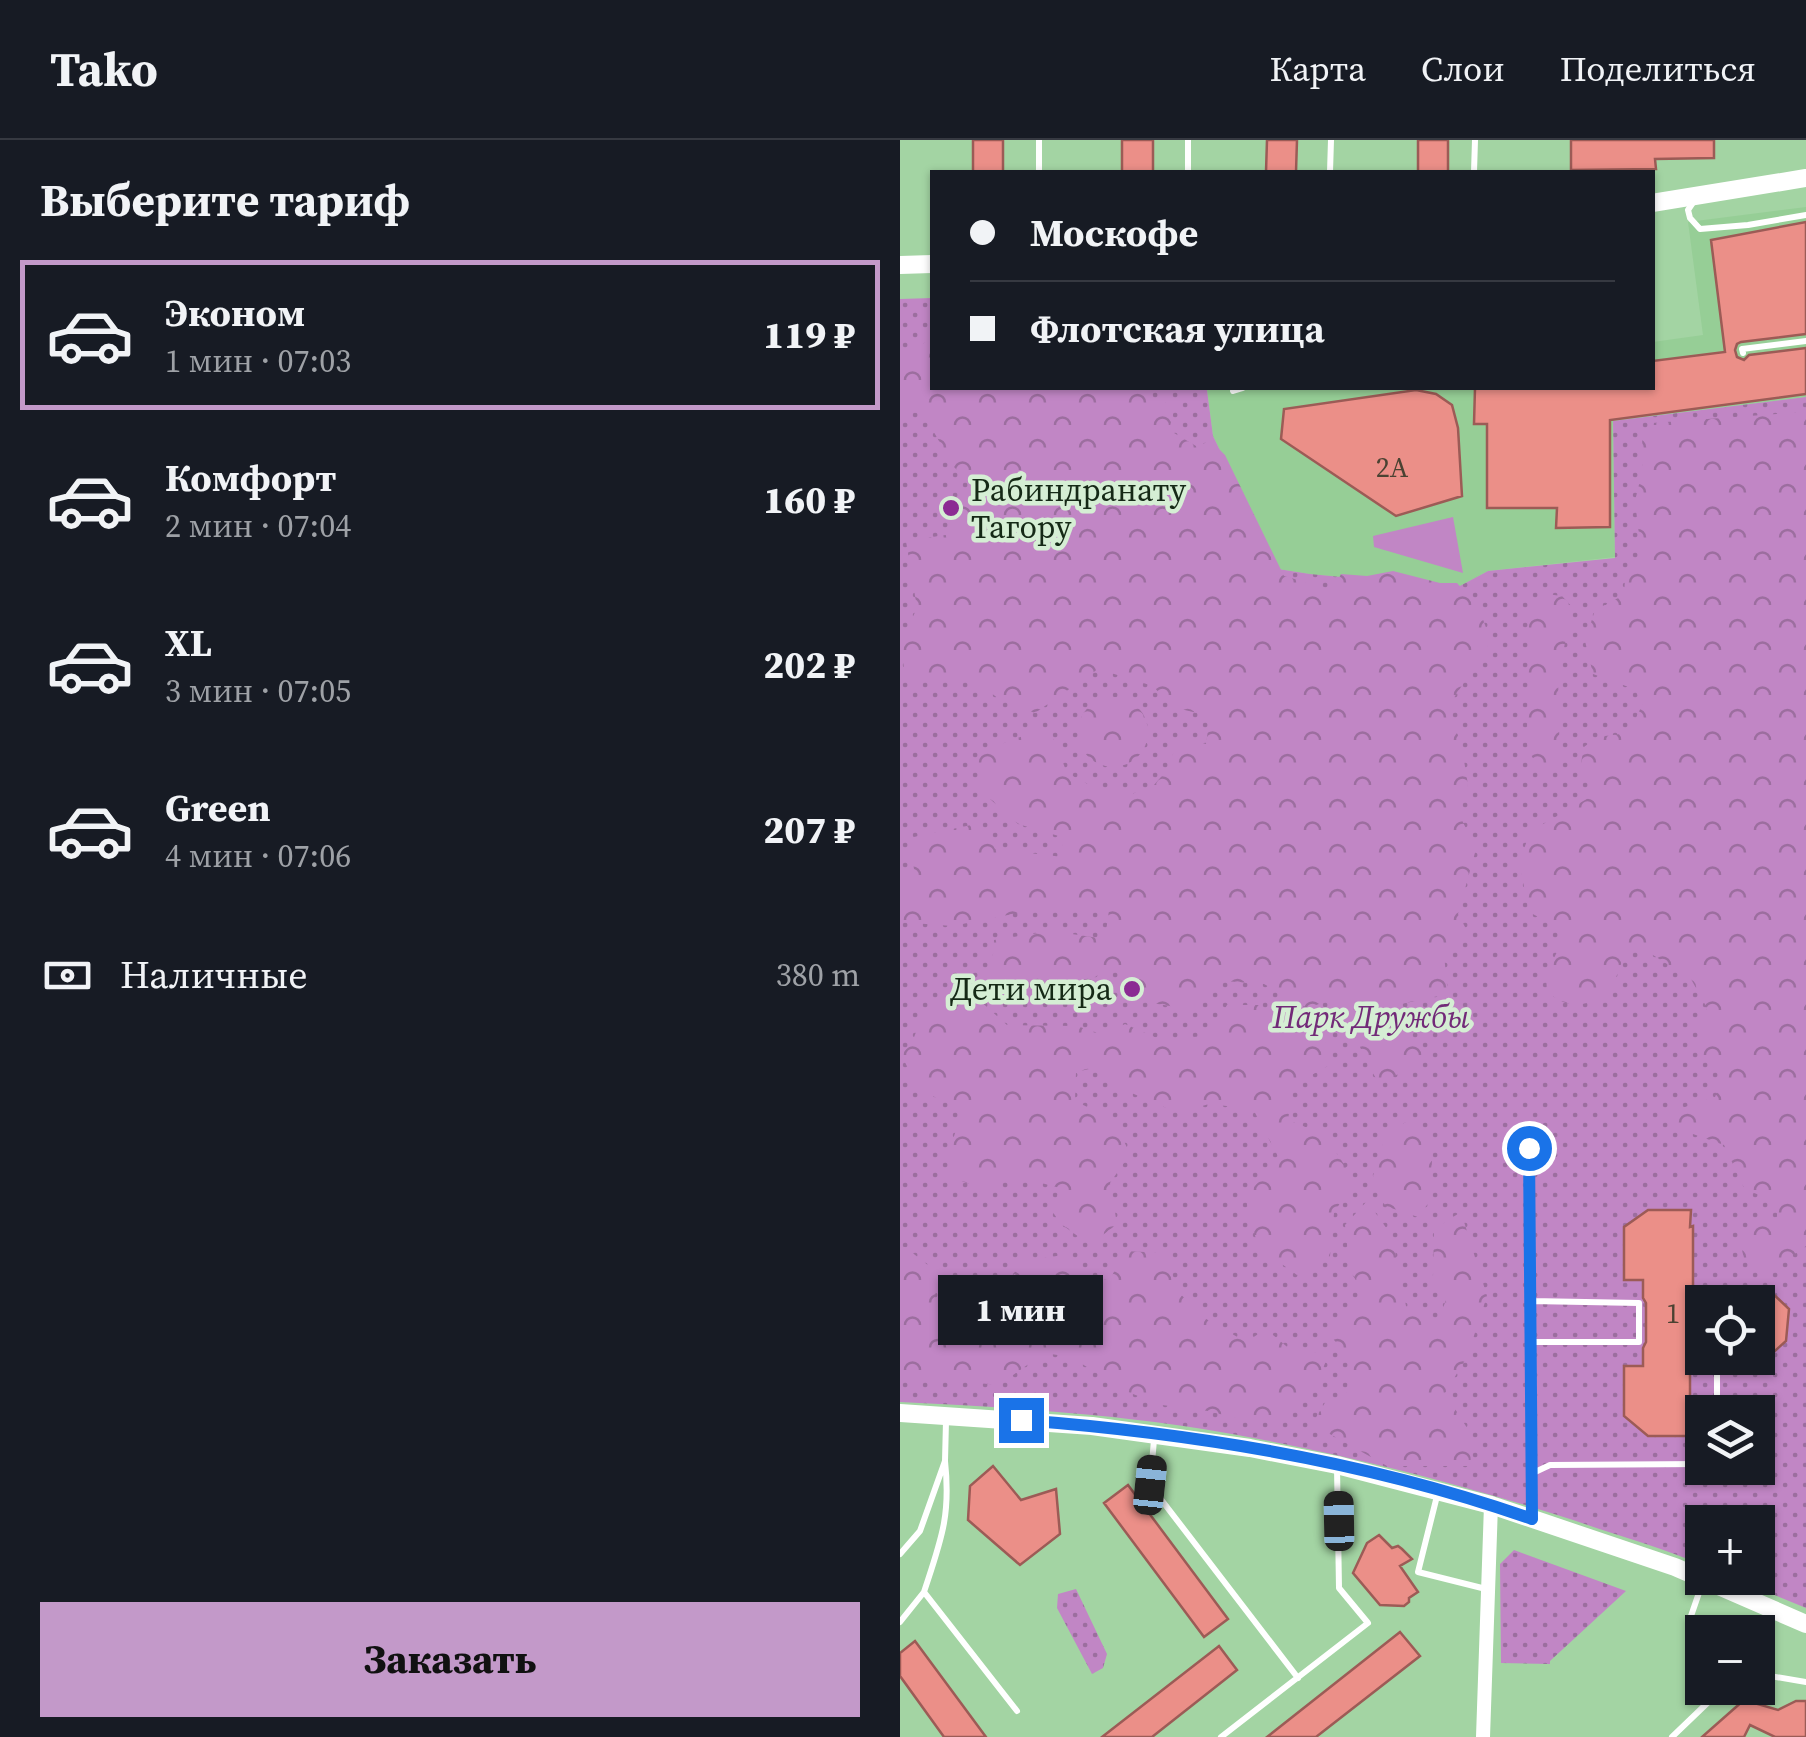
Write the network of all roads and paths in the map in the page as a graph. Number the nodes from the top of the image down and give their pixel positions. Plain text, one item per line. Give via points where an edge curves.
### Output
1 (1039, 140) edge
2 (1188, 140) edge
3 (1331, 140) edge
4 (1474, 140) edge
5 (1039, 170) edge
6 (1188, 170) edge
7 (1330, 170) edge
8 (1474, 170) edge
9 (1806, 178) edge
10 (1704, 195) junction
11 (1655, 203) edge
12 (1806, 215) edge
13 (930, 264) edge
14 (900, 265) edge
15 (1806, 342) edge
16 (1743, 352) dead end
17 (1237, 390) edge
18 (1233, 391) dead end
19 (1529, 1148) dead end
20 (1531, 1301) junction
21 (1531, 1342) junction
22 (1717, 1375) dead end
23 (1717, 1395) edge
24 (900, 1412) edge
25 (946, 1415) junction
26 (1154, 1433) junction
27 (945, 1460) junction
28 (1685, 1464) edge
29 (1337, 1466) junction
30 (1533, 1473) junction
31 (1438, 1490) junction
32 (1490, 1505) junction
33 (1532, 1519) junction
34 (900, 1554) edge
35 (1685, 1571) edge
36 (1488, 1589) junction
37 (924, 1592) junction
38 (1742, 1595) edge
39 (900, 1622) edge
40 (1806, 1624) edge
41 (1775, 1677) edge
42 (1298, 1678) junction
43 (1806, 1682) edge
44 (1705, 1705) edge
45 (1017, 1711) dead end
46 (1221, 1737) edge
47 (1484, 1737) edge
48 (1672, 1737) edge

1 - 5 lane
2 - 6 lane
3 - 7 lane
4 - 8 lane
9 - 10 street
10 - 11 street
10 - 12 lane via 1688,210 1700,228
13 - 14 street
15 - 16 lane
17 - 18 lane
19 - 20 lane
20 - 21 lane
20 - 21 lane via 1639,1303 1639,1342
21 - 30 lane
22 - 23 lane
24 - 25 street
25 - 26 street
25 - 27 lane
26 - 29 street
26 - 42 lane via 1150,1485
27 - 34 lane via 920,1531
27 - 37 lane via 945,1528
28 - 30 lane via 1550,1465
29 - 31 street
29 - 42 lane via 1339,1588 1368,1623
30 - 33 lane
31 - 32 street
31 - 36 lane via 1418,1572
32 - 33 street
32 - 36 street
33 - 35 street
36 - 47 street
37 - 39 lane
37 - 45 lane
38 - 40 street
41 - 43 lane
42 - 46 lane
44 - 48 lane

